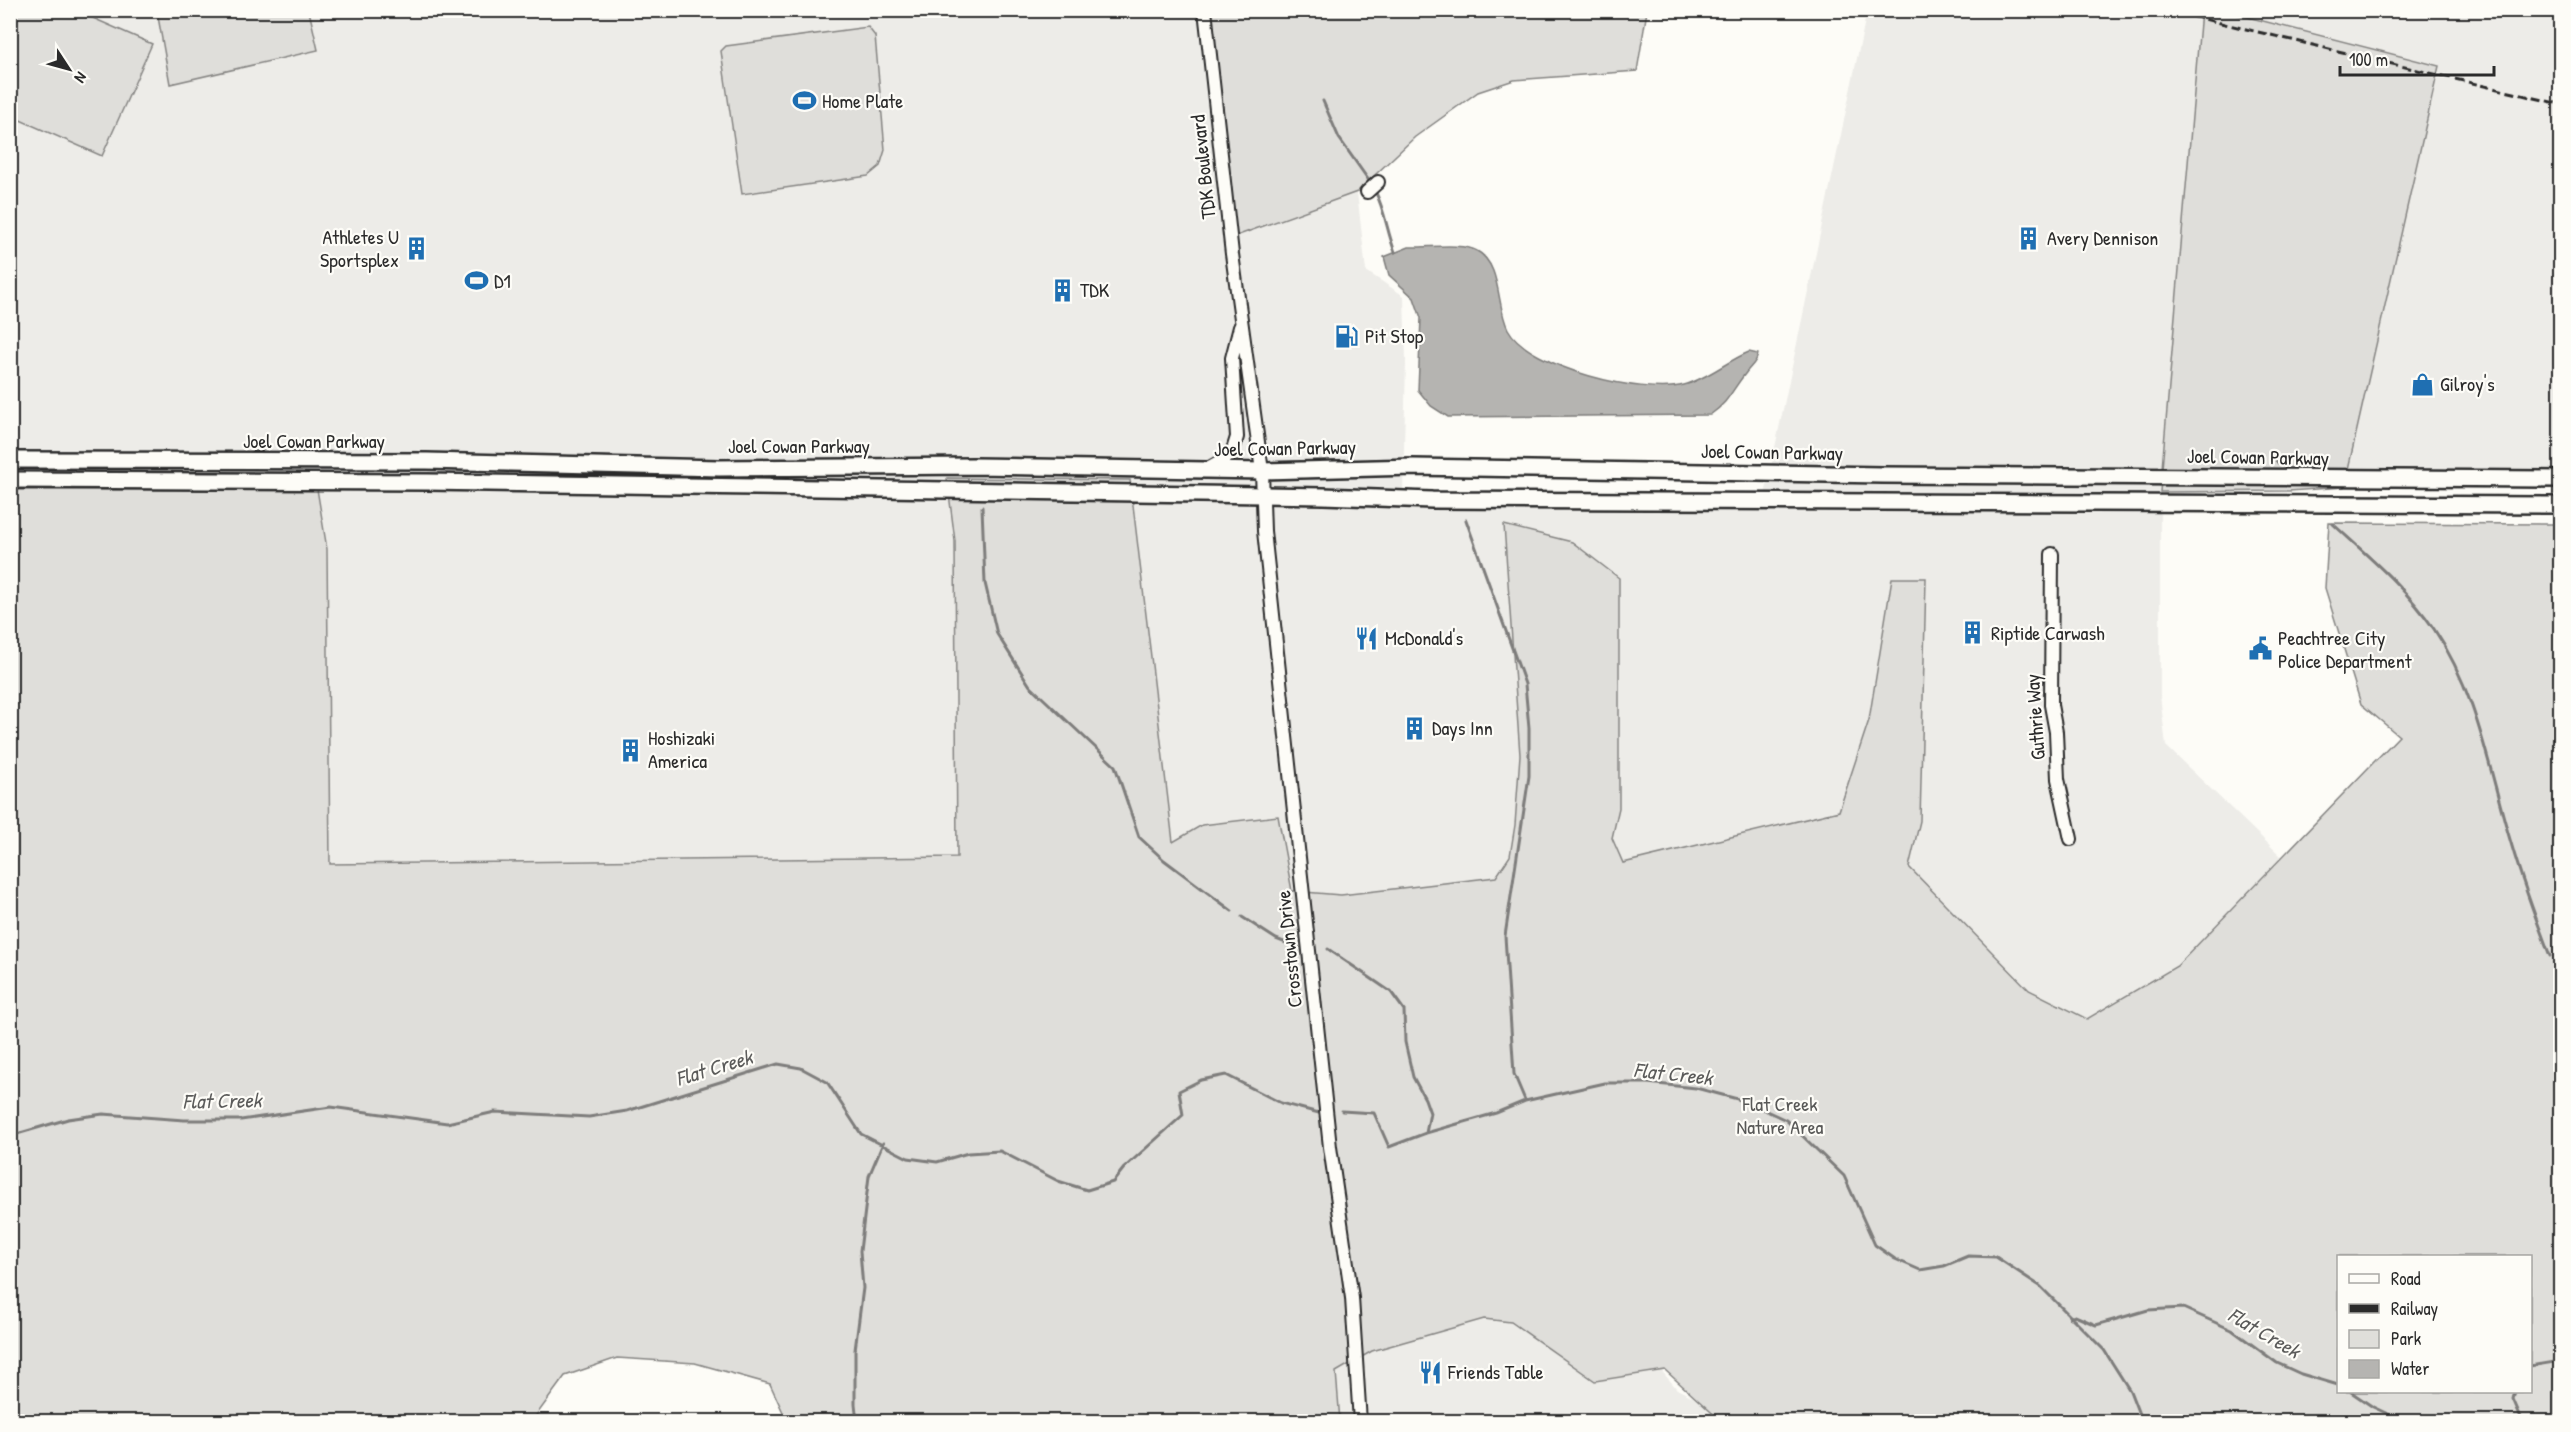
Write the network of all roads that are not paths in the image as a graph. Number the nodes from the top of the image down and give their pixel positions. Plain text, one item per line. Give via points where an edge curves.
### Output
1 (1205, 10) edge
2 (1378, 182) dead end
3 (1367, 192) dead end
4 (1241, 320) junction
5 (10, 460) edge
6 (427, 461) junction
7 (1206, 470) junction
8 (1262, 471) junction
9 (2560, 479) edge
10 (10, 480) edge
11 (428, 482) junction
12 (1262, 495) junction
13 (2560, 505) edge
14 (2052, 554) dead end
15 (2071, 839) dead end
16 (1360, 1422) edge

1 - 4 street, TDK Boulevard
2 - 3 street
4 - 7 street, TDK Boulevard via 1232,358 1237,436 1233,450
4 - 8 street, TDK Boulevard
5 - 6 main road, Joel Cowan Parkway
6 - 7 main road, Joel Cowan Parkway via 719,468 975,466
6 - 11 street
7 - 8 main road, Joel Cowan Parkway
8 - 9 main road, Joel Cowan Parkway via 1413,467 1882,475
8 - 12 street, Crosstown Drive
10 - 11 main road, Joel Cowan Parkway
11 - 12 main road, Joel Cowan Parkway
12 - 13 main road, Joel Cowan Parkway via 1432,500
12 - 16 street, Crosstown Drive via 1329,1138 1352,1298
14 - 15 street, Guthrie Way via 2051,705 2058,779

